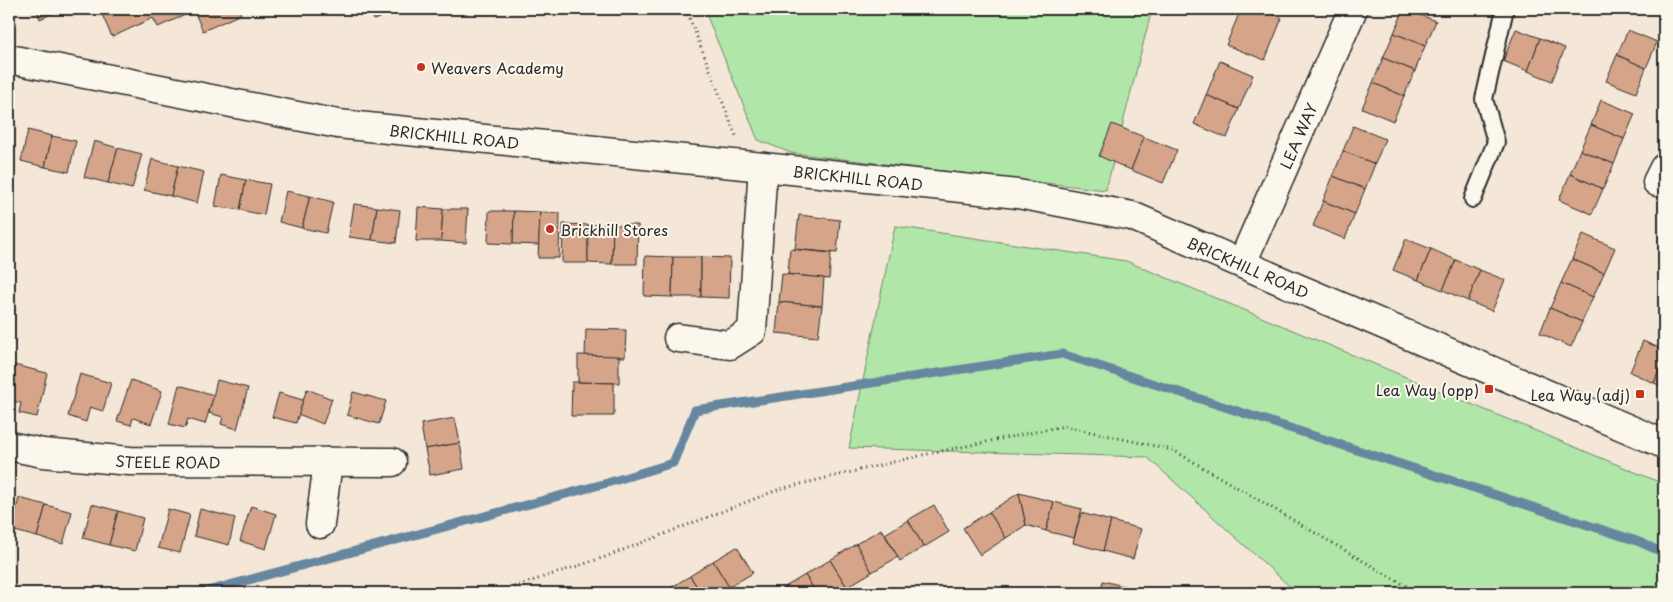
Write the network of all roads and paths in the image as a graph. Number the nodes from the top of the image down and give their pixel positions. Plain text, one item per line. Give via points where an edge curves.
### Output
1 (686, 9) edge
2 (1353, 9) edge
3 (1505, 9) edge
4 (10, 57) edge
5 (755, 166) junction
6 (1473, 199) dead end
7 (1242, 264) junction
8 (678, 338) dead end
9 (1664, 444) edge
10 (9, 446) edge
11 (328, 462) junction
12 (392, 462) dead end
13 (320, 524) dead end
14 (495, 593) edge
15 (1418, 593) edge

1 - 5 path
2 - 7 street, LEA WAY
3 - 6 lane via 1484,99 1496,142
4 - 5 street, BRICKHILL ROAD via 338,124
5 - 7 street, BRICKHILL ROAD via 1018,194 1132,216
5 - 8 street via 752,331 730,344
7 - 9 street, BRICKHILL ROAD
10 - 11 street, STEELE ROAD via 43,453 130,461
11 - 12 street, STEELE ROAD
11 - 13 street
14 - 15 path via 605,557 780,489 1064,426 1173,450

